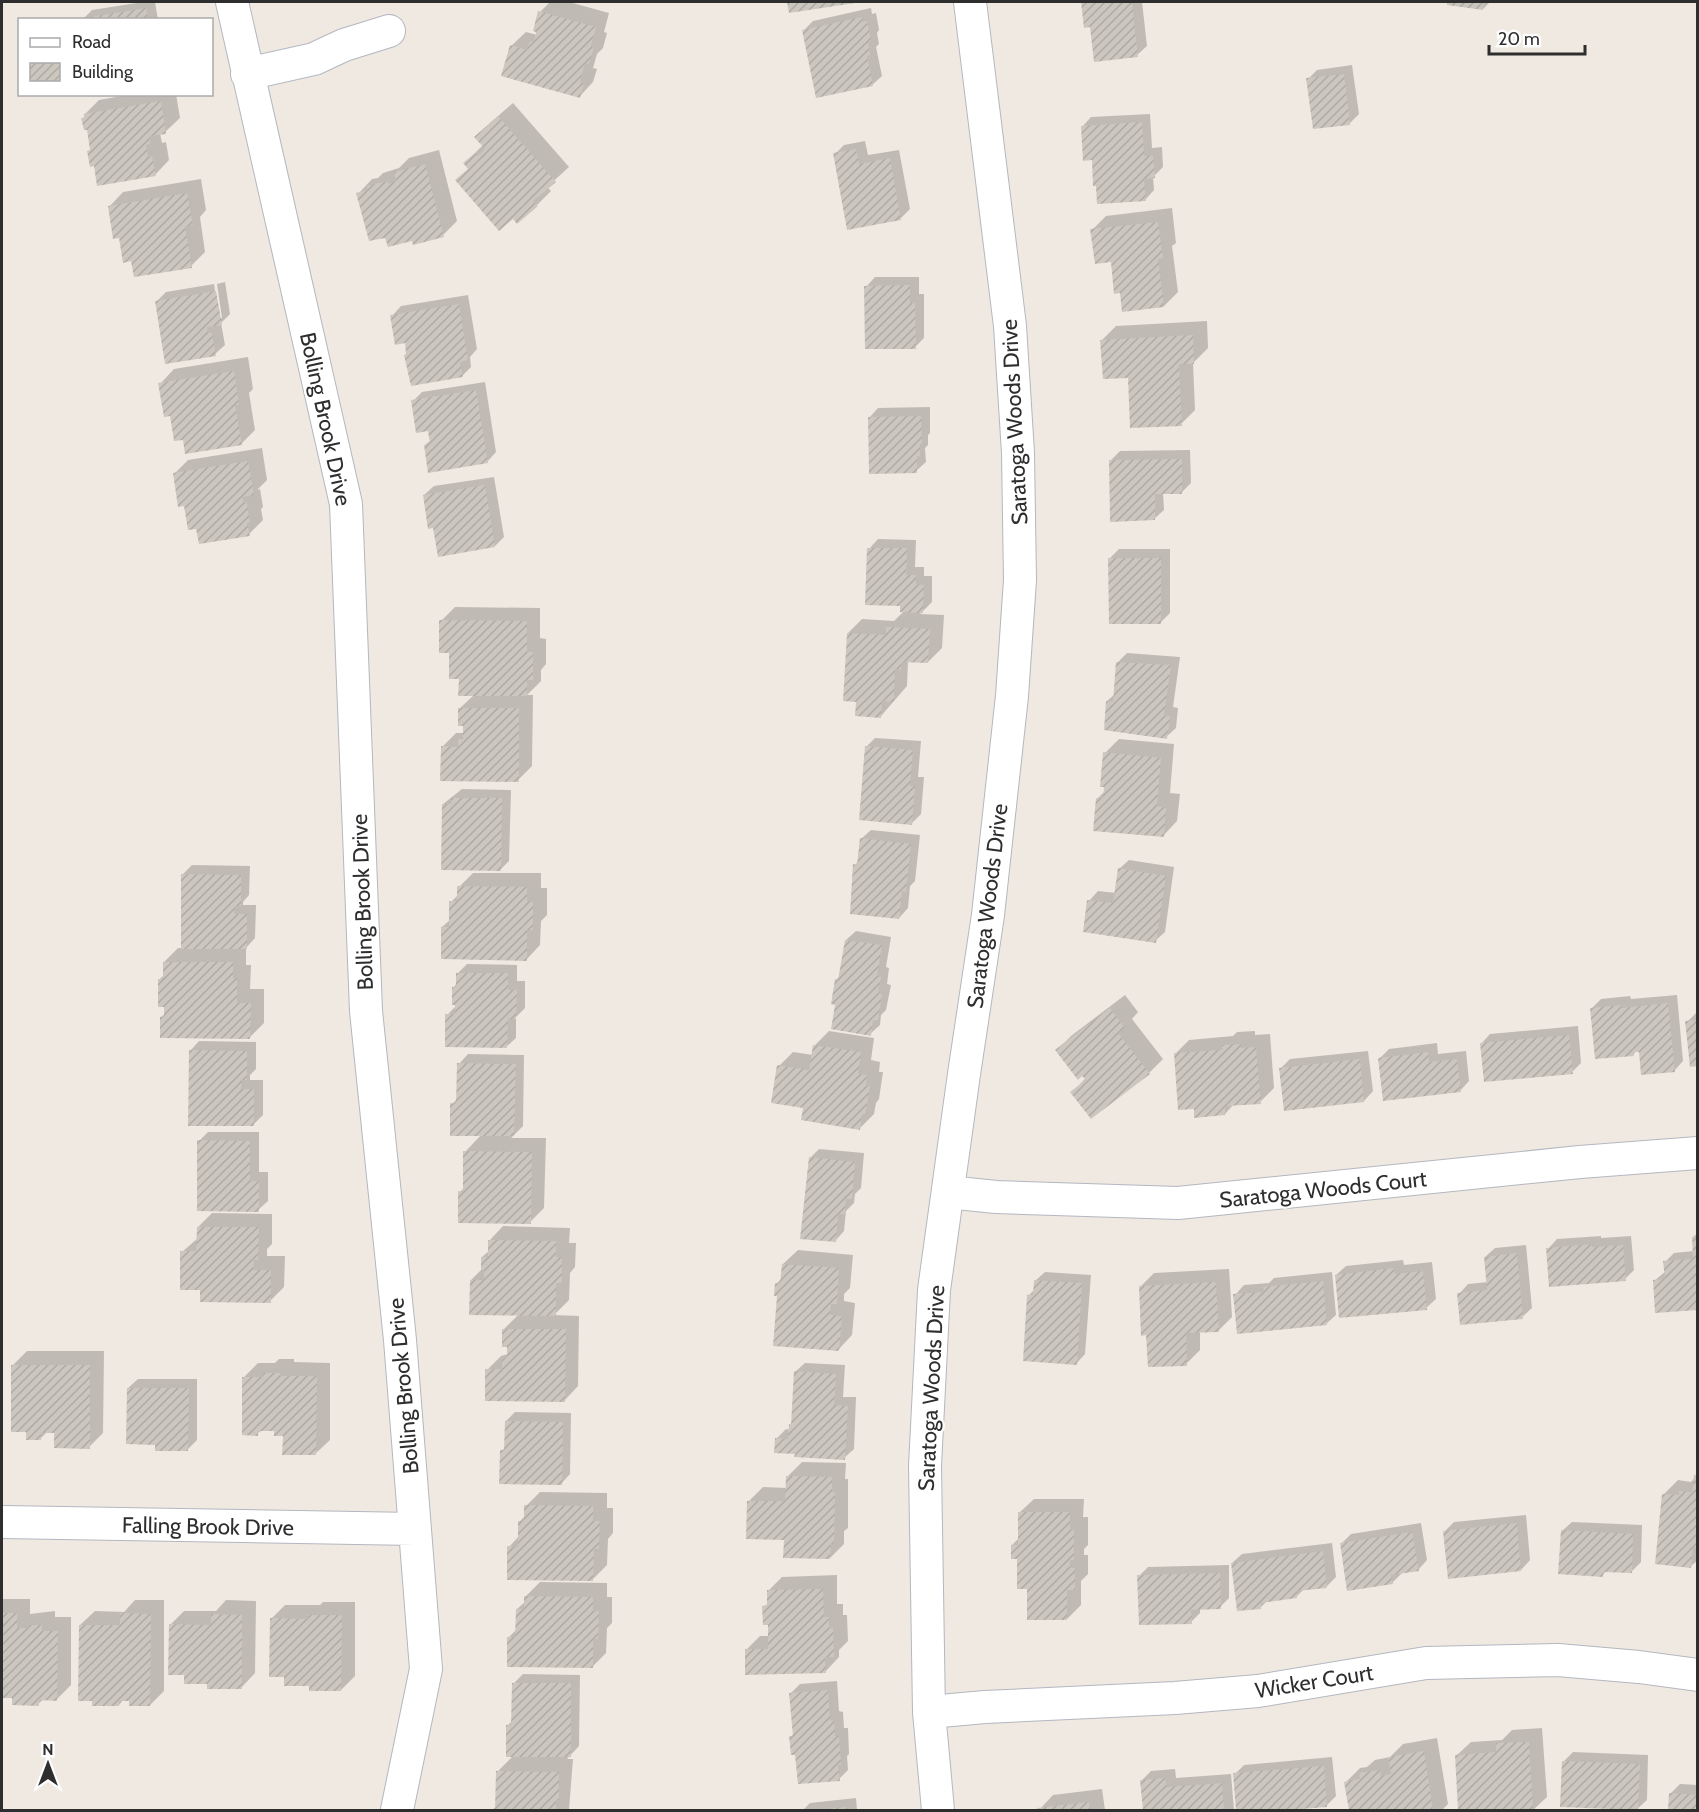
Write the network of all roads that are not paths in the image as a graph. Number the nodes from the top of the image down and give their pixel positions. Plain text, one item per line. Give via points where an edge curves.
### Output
1 (232, 2) edge
2 (970, 2) edge
3 (389, 31) dead end
4 (247, 74) junction
5 (1698, 1153) edge
6 (948, 1192) junction
7 (2, 1522) edge
8 (415, 1529) junction
9 (1698, 1675) edge
10 (929, 1712) junction
11 (397, 1810) edge
12 (938, 1810) edge

1 - 4 street, Bolling Brook Drive
2 - 6 street, Saratoga Woods Drive via 1010,326 1020,579 1012,696 990,892
3 - 4 street via 314,59
4 - 8 street, Bolling Brook Drive via 346,504 366,1011
5 - 6 street, Saratoga Woods Court via 1178,1203
6 - 10 street, Saratoga Woods Drive via 934,1290 925,1466
7 - 8 street, Falling Brook Drive
8 - 11 street, Bolling Brook Drive via 426,1669
9 - 10 street, Wicker Court via 1558,1660 1426,1663 1258,1691
10 - 12 street, Saratoga Woods Drive

